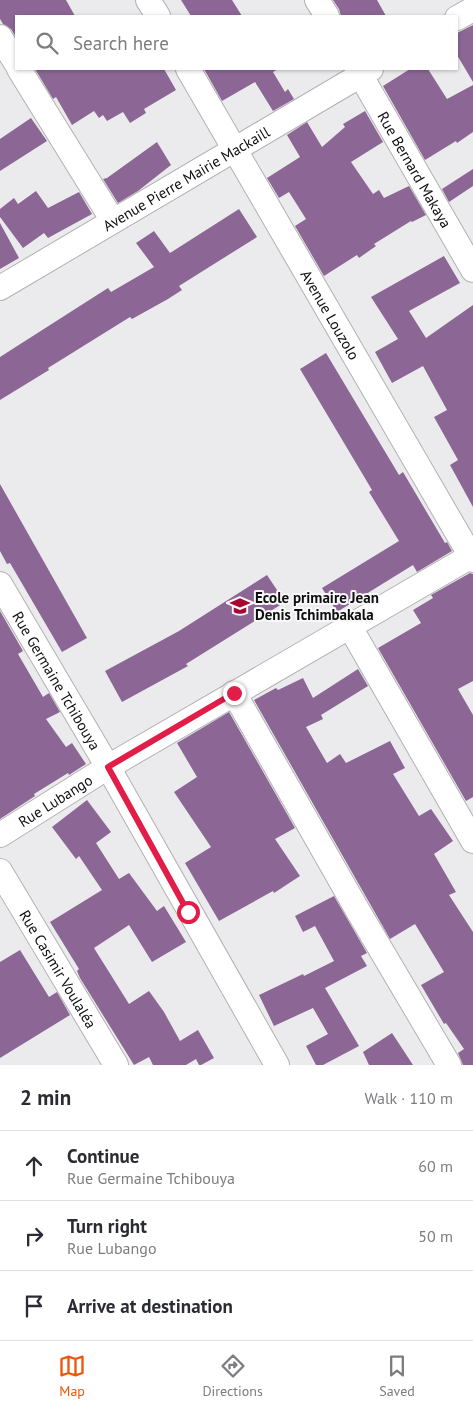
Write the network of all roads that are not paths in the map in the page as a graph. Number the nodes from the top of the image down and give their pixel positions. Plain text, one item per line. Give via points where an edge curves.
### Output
1 (148, 0) edge
2 (317, 0) edge
3 (471, 0) edge
4 (473, 3) edge
5 (473, 9) edge
6 (157, 15) edge
7 (326, 15) edge
8 (458, 17) edge
9 (0, 37) edge
10 (15, 62) edge
11 (21, 70) edge
12 (189, 70) edge
13 (363, 71) edge
14 (236, 149) junction
15 (113, 221) junction
16 (473, 270) edge
17 (0, 288) edge
18 (472, 557) edge
19 (0, 584) edge
20 (350, 627) junction
21 (234, 693) junction
22 (108, 767) junction
23 (0, 836) edge
24 (473, 841) edge
25 (0, 871) edge
26 (116, 1065) edge
27 (276, 1065) edge
28 (449, 1065) edge

1 - 6 street
2 - 7 street
3 - 4 street
5 - 8 street
9 - 10 street
11 - 15 street
12 - 14 street, Avenue Louzolo
13 - 14 street, Avenue Pierre Mairie Mackaill
13 - 16 street, Rue Bernard Makaya
14 - 15 street, Avenue Pierre Mairie Mackaill
14 - 18 street, Avenue Louzolo
15 - 17 street, Avenue Pierre Mairie Mackaill
18 - 20 street, Rue Lubango
19 - 22 street, Rue Germaine Tchibouya
20 - 21 street, Rue Lubango
20 - 24 street
21 - 22 street, Rue Lubango
21 - 28 street
22 - 23 street, Rue Lubango
22 - 27 street, Rue Germaine Tchibouya
25 - 26 street, Rue Casimir Voulaléa

